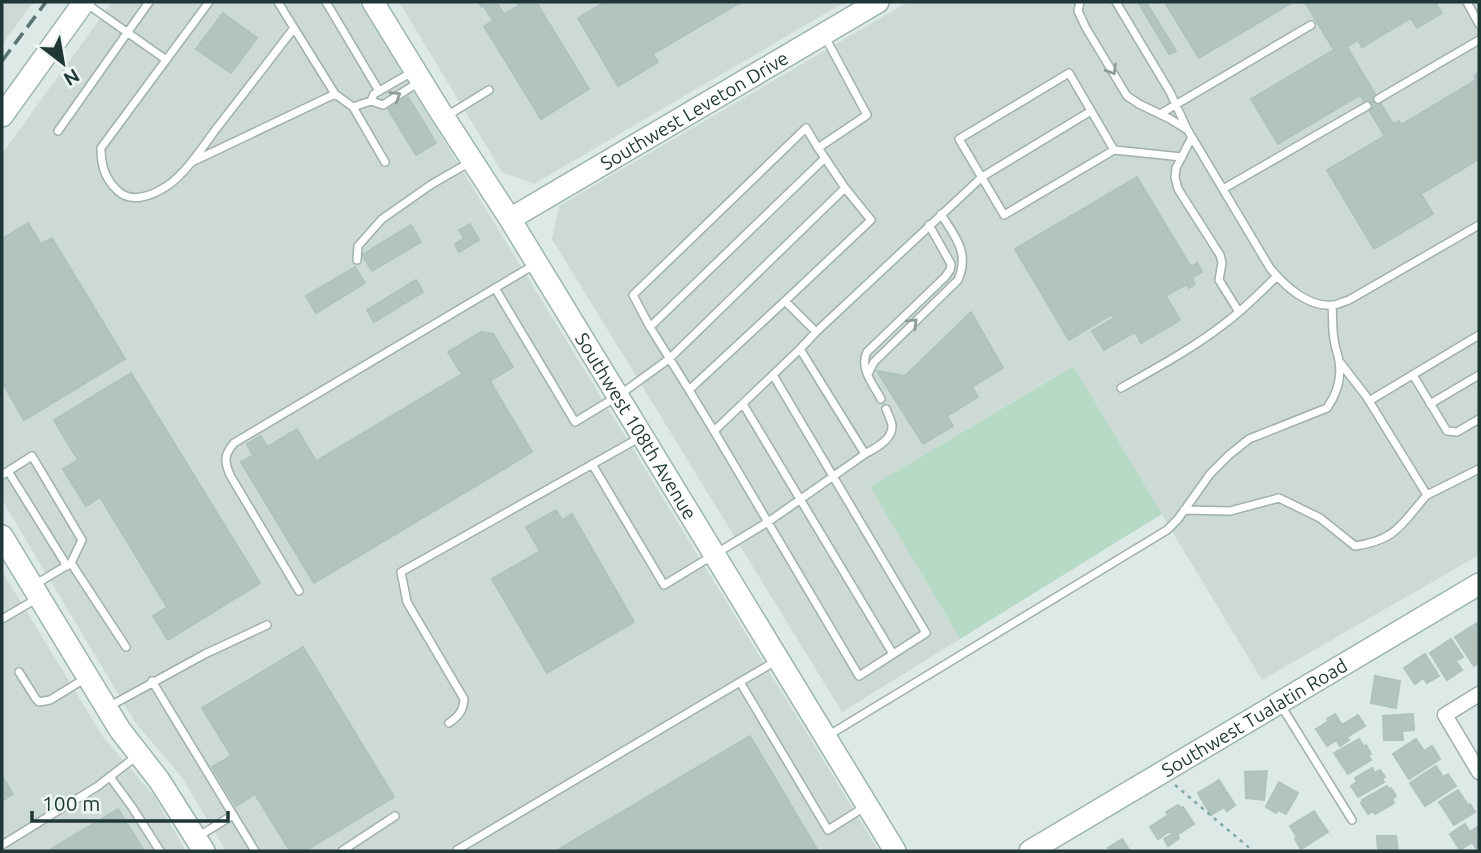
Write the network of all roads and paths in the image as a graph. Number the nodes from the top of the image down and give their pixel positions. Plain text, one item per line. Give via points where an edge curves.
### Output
1 (84, 2) edge
2 (149, 2) edge
3 (209, 2) edge
4 (278, 2) edge
5 (326, 2) edge
6 (373, 2) edge
7 (878, 2) edge
8 (1081, 2) edge
9 (1087, 2) edge
10 (1116, 2) edge
11 (1467, 2) edge
12 (1479, 24) edge
13 (1311, 25) dead end
14 (294, 28) junction
15 (127, 33) junction
16 (824, 35) junction
17 (1479, 40) edge
18 (165, 60) junction
19 (417, 76) junction
20 (489, 90) dead end
21 (379, 91) junction
22 (335, 94) junction
23 (1378, 99) dead end
24 (371, 100) junction
25 (1175, 104) junction
26 (1367, 106) dead end
27 (353, 107) junction
28 (1091, 111) junction
29 (1160, 114) junction
30 (2, 116) edge
31 (444, 117) junction
32 (1187, 129) junction
33 (58, 131) dead end
34 (1192, 137) junction
35 (818, 148) junction
36 (1114, 150) junction
37 (1182, 157) junction
38 (825, 158) junction
39 (472, 161) junction
40 (385, 162) dead end
41 (190, 163) junction
42 (982, 177) junction
43 (845, 188) junction
44 (1223, 189) junction
45 (941, 214) junction
46 (510, 219) junction
47 (929, 225) junction
48 (1479, 225) edge
49 (357, 260) dead end
50 (537, 263) junction
51 (1277, 276) junction
52 (495, 288) junction
53 (785, 300) junction
54 (1332, 306) junction
55 (1239, 312) junction
56 (650, 327) junction
57 (816, 332) junction
58 (1479, 335) edge
59 (800, 349) junction
60 (669, 359) junction
61 (1339, 361) junction
62 (868, 374) junction
63 (773, 375) junction
64 (1413, 375) junction
65 (1479, 375) edge
66 (1121, 388) dead end
67 (689, 390) junction
68 (618, 396) junction
69 (881, 399) dead end
70 (1369, 401) junction
71 (743, 404) junction
72 (1430, 404) junction
73 (886, 409) dead end
74 (1479, 419) edge
75 (714, 431) junction
76 (642, 436) junction
77 (865, 454) junction
78 (592, 464) junction
79 (1479, 469) edge
80 (5, 473) edge
81 (833, 477) junction
82 (1427, 495) junction
83 (800, 500) junction
84 (1184, 510) junction
85 (768, 522) junction
86 (2, 537) edge
87 (715, 555) junction
88 (69, 565) junction
89 (1479, 584) edge
90 (299, 591) dead end
91 (35, 592) junction
92 (2, 620) edge
93 (267, 625) dead end
94 (126, 647) dead end
95 (893, 654) junction
96 (778, 660) junction
97 (19, 672) dead end
98 (87, 677) junction
99 (152, 681) junction
100 (740, 682) junction
101 (1479, 694) edge
102 (1280, 703) junction
103 (106, 708) junction
104 (449, 723) dead end
105 (825, 737) junction
106 (139, 755) junction
107 (1479, 772) edge
108 (1163, 773) junction
109 (110, 777) junction
110 (867, 806) junction
111 (233, 815) junction
112 (395, 816) dead end
113 (1352, 820) dead end
114 (2, 845) edge
115 (200, 845) edge
116 (160, 851) edge
117 (255, 851) edge
118 (342, 851) edge
119 (458, 851) edge
120 (895, 851) edge
121 (1030, 851) edge
122 (1253, 851) edge

1 - 15 lane
1 - 30 street
2 - 15 lane
3 - 18 lane
4 - 14 lane
5 - 21 lane
6 - 19 street, Southwest 108th Avenue
7 - 16 street, Southwest Leveton Drive
8 - 9 lane
8 -> 29 lane via 1078,11 1086,28 1127,96
10 - 25 lane
11 - 12 lane
13 - 25 lane
14 - 22 lane
14 - 41 lane
15 - 18 lane
15 - 33 lane
16 - 35 lane via 867,115
16 - 46 street, Southwest Leveton Drive
17 - 23 lane
18 - 41 lane via 101,148 101,163 120,193 130,197 143,197 168,185
19 - 21 lane
24 -> 19 lane via 383,105
19 - 31 street, Southwest 108th Avenue
20 - 31 lane
21 - 24 lane
22 - 27 lane
22 - 41 lane
24 - 27 lane
25 - 29 lane
25 - 32 lane
26 - 44 lane
27 - 40 lane
28 - 36 lane
28 - 42 lane
28 - 42 lane via 1069,73 970,132 959,139
29 - 32 lane
31 - 39 street, Southwest 108th Avenue
32 - 34 lane
34 - 37 lane
34 - 44 lane
35 - 38 lane
35 - 56 lane via 806,128 633,295
36 - 37 lane
36 - 42 lane via 1004,215
37 - 55 lane via 1176,168 1178,189 1220,255 1219,281
38 - 43 lane
38 - 56 lane
39 - 46 street, Southwest 108th Avenue
39 - 49 lane via 382,219 358,246
42 - 45 lane
43 - 53 lane via 871,220
43 - 60 lane
44 - 51 lane
45 - 47 lane
62 -> 45 lane via 874,362 958,280 963,265 961,246
46 - 50 street, Southwest 108th Avenue
47 - 57 lane
47 - 62 lane via 948,256 950,270 867,352 863,359
48 - 54 lane
50 - 52 lane
50 - 68 street, Southwest 108th Avenue
51 - 54 lane via 1300,296
51 - 55 lane
52 - 68 lane via 575,422
52 - 90 lane via 227,451 225,464 230,475
53 - 57 lane
53 - 67 lane
54 - 61 lane
55 - 66 lane
56 - 60 lane
57 - 59 lane
58 - 64 lane
59 - 63 lane
59 - 77 lane
60 - 67 lane
60 - 68 lane
61 - 70 lane
61 - 84 lane via 1339,387 1327,408 1249,439 1228,454
62 - 69 lane
63 - 71 lane
63 - 81 lane
64 - 70 lane
64 - 72 lane
65 - 72 lane
67 - 75 lane
68 - 76 street, Southwest 108th Avenue
70 - 82 lane
71 - 75 lane
71 - 83 lane
72 - 74 lane via 1447,431 1457,432
73 - 77 lane via 890,434
75 - 85 lane
76 - 78 lane
76 - 87 street, Southwest 108th Avenue
77 - 81 lane
78 - 87 lane via 664,585
78 - 104 lane via 401,572 407,602 464,699 459,717
79 - 82 lane
80 - 88 lane
80 - 88 lane via 32,456 82,540
81 - 83 lane
81 - 95 lane via 926,633
82 - 84 lane via 1400,529 1376,543 1355,546 1320,518 1279,498 1230,511
83 - 85 lane
83 - 95 lane
84 - 105 lane via 1167,530
85 - 87 lane
85 - 95 lane via 859,676
86 - 91 street
87 - 96 street, Southwest 108th Avenue
88 - 91 lane
88 - 94 lane
89 - 102 street, Southwest Tualatin Road
91 - 92 lane
91 - 98 street
93 - 99 lane
96 - 100 lane
96 - 105 street, Southwest 108th Avenue
97 - 98 lane via 39,702
98 - 103 street
99 - 103 lane
99 - 111 lane
100 - 110 lane via 828,830
100 - 119 lane
101 - 107 street via 1445,715
102 - 108 street, Southwest Tualatin Road
102 - 113 lane
103 - 106 street
105 - 110 street, Southwest 108th Avenue
106 - 109 lane
106 - 115 street
108 - 121 street, Southwest Tualatin Road
108 - 122 path
109 - 114 lane
109 - 116 lane
110 - 120 street, Southwest 108th Avenue
111 - 115 lane
111 - 117 lane
112 - 118 lane

